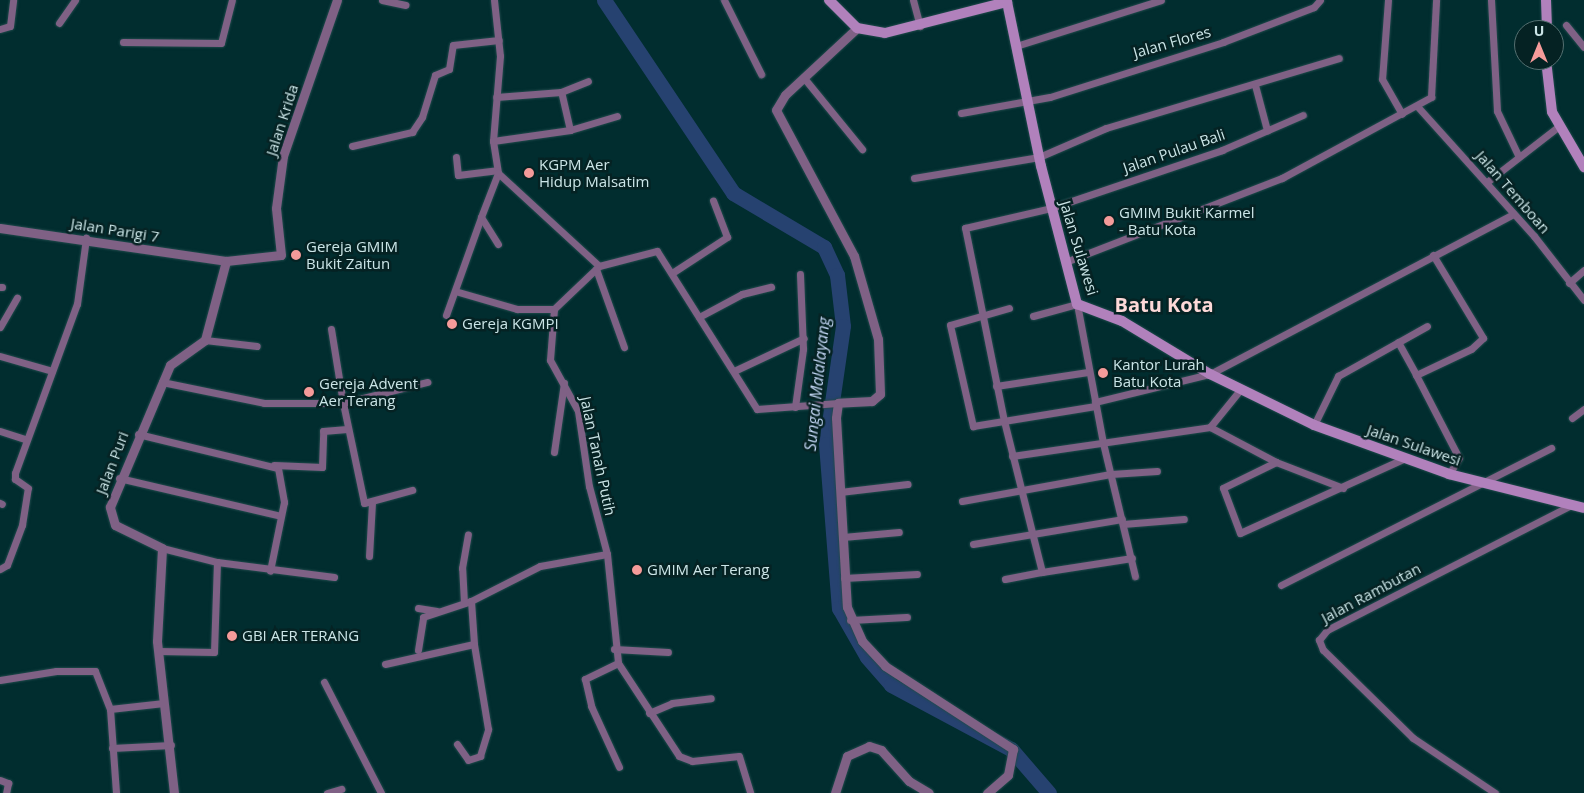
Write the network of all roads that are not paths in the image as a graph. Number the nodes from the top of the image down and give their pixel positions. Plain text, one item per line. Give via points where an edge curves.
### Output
1 (13, 0) edge
2 (75, 0) edge
3 (232, 0) edge
4 (337, 0) edge
5 (382, 0) edge
6 (494, 0) edge
7 (724, 0) edge
8 (829, 0) edge
9 (913, 0) edge
10 (1161, 0) edge
11 (1320, 0) edge
12 (1388, 0) edge
13 (1436, 0) edge
14 (1491, 0) edge
15 (1546, 0) edge
16 (1010, 1) edge
17 (405, 5) dead end
18 (1547, 20) edge
19 (58, 24) dead end
20 (1566, 25) dead end
21 (920, 26) junction
22 (857, 28) junction
23 (0, 29) edge
24 (499, 40) junction
25 (123, 42) dead end
26 (1016, 46) junction
27 (1584, 47) edge
28 (1339, 58) dead end
29 (1546, 70) edge
30 (761, 74) dead end
31 (804, 78) junction
32 (588, 81) dead end
33 (1255, 85) junction
34 (561, 92) junction
35 (496, 97) junction
36 (1027, 103) junction
37 (1417, 106) junction
38 (962, 113) dead end
39 (1402, 114) junction
40 (1304, 115) dead end
41 (617, 116) dead end
42 (1558, 127) junction
43 (570, 130) junction
44 (1267, 130) junction
45 (493, 141) junction
46 (352, 146) dead end
47 (862, 149) dead end
48 (1518, 155) junction
49 (1039, 157) junction
50 (456, 158) dead end
51 (1584, 167) edge
52 (498, 171) junction
53 (914, 178) dead end
54 (1487, 182) junction
55 (713, 201) dead end
56 (1051, 208) junction
57 (1513, 214) junction
58 (481, 216) junction
59 (0, 228) edge
60 (86, 238) junction
61 (498, 244) dead end
62 (1433, 255) junction
63 (226, 261) junction
64 (1068, 261) junction
65 (597, 268) junction
66 (1584, 270) edge
67 (672, 273) junction
68 (800, 274) dead end
69 (1570, 282) junction
70 (771, 287) dead end
71 (455, 291) junction
72 (17, 298) dead end
73 (1584, 300) edge
74 (1077, 304) junction
75 (1009, 308) dead end
76 (554, 309) junction
77 (982, 314) junction
78 (446, 315) dead end
79 (1033, 316) dead end
80 (699, 317) junction
81 (1427, 326) dead end
82 (0, 327) edge
83 (331, 329) dead end
84 (804, 338) junction
85 (205, 340) junction
86 (1398, 342) junction
87 (257, 346) dead end
88 (624, 347) dead end
89 (0, 356) edge
90 (52, 371) junction
91 (734, 371) junction
92 (1088, 372) junction
93 (1210, 374) junction
94 (1416, 375) junction
95 (162, 382) junction
96 (427, 382) dead end
97 (564, 383) junction
98 (996, 386) junction
99 (1240, 390) junction
100 (343, 403) junction
101 (836, 403) junction
102 (1095, 404) junction
103 (795, 407) junction
104 (1584, 409) edge
105 (1572, 418) dead end
106 (1004, 421) junction
107 (1314, 424) junction
108 (1210, 427) junction
109 (347, 429) junction
110 (0, 431) edge
111 (138, 434) junction
112 (27, 440) junction
113 (1103, 443) junction
114 (1551, 448) dead end
115 (554, 452) dead end
116 (1012, 456) junction
117 (1403, 459) junction
118 (1276, 462) junction
119 (272, 465) junction
120 (1157, 471) dead end
121 (1111, 474) junction
122 (1449, 474) junction
123 (119, 478) junction
124 (1489, 482) junction
125 (908, 484) dead end
126 (1343, 488) junction
127 (412, 490) dead end
128 (1020, 491) junction
129 (840, 492) junction
130 (962, 501) dead end
131 (372, 502) junction
132 (1569, 506) junction
133 (1584, 508) edge
134 (282, 516) junction
135 (1184, 519) dead end
136 (1122, 522) junction
137 (899, 532) dead end
138 (1030, 532) junction
139 (468, 535) dead end
140 (843, 537) junction
141 (973, 544) dead end
142 (162, 548) junction
143 (607, 554) junction
144 (369, 556) dead end
145 (1132, 558) junction
146 (217, 562) junction
147 (0, 569) edge
148 (270, 571) junction
149 (1042, 572) junction
150 (917, 574) dead end
151 (1135, 576) dead end
152 (334, 577) dead end
153 (844, 578) junction
154 (1005, 579) dead end
155 (1281, 585) dead end
156 (467, 602) junction
157 (418, 608) dead end
158 (444, 612) junction
159 (907, 617) dead end
160 (850, 620) junction
161 (474, 644) junction
162 (614, 649) junction
163 (418, 650) dead end
164 (158, 651) junction
165 (668, 652) dead end
166 (618, 663) junction
167 (385, 664) dead end
168 (0, 680) edge
169 (324, 682) dead end
170 (712, 698) dead end
171 (164, 703) junction
172 (110, 708) junction
173 (649, 714) junction
174 (457, 744) dead end
175 (171, 745) junction
176 (112, 748) junction
177 (619, 767) dead end
178 (0, 780) edge
179 (341, 789) dead end
180 (6, 793) edge
181 (116, 793) edge
182 (174, 793) edge
183 (327, 793) edge
184 (381, 793) edge
185 (750, 793) edge
186 (834, 793) edge
187 (929, 793) edge
188 (987, 793) edge
189 (1495, 793) edge

1 - 23 street via 10,26
2 - 19 street
3 - 25 street via 222,43
4 - 63 street, Jalan Krida via 283,156 276,208 282,253 261,260
5 - 17 street
6 - 24 street
7 - 30 street
8 - 22 main road
9 - 21 street
10 - 26 street
11 - 36 street, Jalan Flores via 1314,7 1223,42
12 - 39 street via 1382,79
13 - 37 street via 1433,92
14 - 48 street via 1497,111
15 - 18 main road
16 - 21 main road, Jalan Sulawesi
16 - 26 main road, Jalan Sulawesi
20 - 27 street
21 - 22 main road, Jalan Sulawesi via 885,33
22 - 31 street
24 - 35 street
24 - 46 street via 453,45 449,69 435,75 422,117 412,132
26 - 36 main road, Jalan Sulawesi
28 - 33 street
29 - 42 main road via 1547,92
31 - 47 street
31 - 101 street via 778,103 776,114 854,256 878,338 879,396
32 - 34 street
33 - 44 street
33 - 49 street via 1106,128
34 - 35 street
34 - 43 street
35 - 45 street
36 - 38 street, Jalan Flores
36 - 49 main road, Jalan Sulawesi
37 - 39 street
37 - 54 street, Jalan Temboan
39 - 64 street via 1282,178
40 - 44 street, Jalan Pulau Bali
41 - 43 street
42 - 48 street
42 - 51 main road
43 - 45 street
44 - 56 street, Jalan Pulau Bali via 1222,150
45 - 52 street
48 - 54 street
49 - 53 street
49 - 56 main road, Jalan Sulawesi
50 - 52 street via 458,175
52 - 58 street
52 - 65 street
54 - 57 street, Jalan Temboan
55 - 67 street via 727,237
56 - 64 main road, Jalan Sulawesi
56 - 77 street, Jalan Pulau Bali via 965,228
57 - 62 street
57 - 69 street, Jalan Temboan
58 - 61 street
58 - 71 street
59 - 60 street, Jalan Parigi 7
60 - 63 street, Jalan Parigi 7
60 - 90 street via 80,292
62 - 93 street
62 - 94 street via 1482,340
63 - 85 street
64 - 74 main road, Jalan Sulawesi
65 - 67 street via 654,250
65 - 76 street
65 - 88 street
66 - 69 street
67 - 80 street
68 - 84 street
69 - 73 street, Jalan Temboan
70 - 80 street via 742,294
71 - 76 street via 522,310
71 - 78 street
72 - 82 street
74 - 79 street
74 - 92 street
74 - 93 main road, Jalan Sulawesi via 1122,321
75 - 77 street
76 - 97 street, Jalan Tanah Putih via 550,360
77 - 98 street
77 - 106 street via 951,322 950,328 974,426
80 - 91 street
81 - 86 street
83 - 100 street
84 - 91 street
84 - 103 street
85 - 87 street
85 - 95 street, Jalan Puri via 170,365
86 - 94 street
86 - 107 street via 1333,380
89 - 90 street
90 - 112 street
91 - 103 street via 757,409
92 - 98 street
92 - 102 street
93 - 99 main road, Jalan Sulawesi
93 - 102 street
94 - 122 street via 1458,455 1458,465
95 - 100 street via 264,404
95 - 111 street, Jalan Puri
96 - 100 street
97 - 115 street
97 - 143 street, Jalan Tanah Putih via 578,411 588,486
98 - 106 street
99 - 107 main road, Jalan Sulawesi
99 - 108 street
100 - 109 street
101 - 103 street
101 - 129 street
102 - 106 street
102 - 113 street
104 - 105 street
106 - 116 street
107 - 117 main road, Jalan Sulawesi
108 - 113 street
108 - 118 street
109 - 119 street via 323,431 322,467
109 - 131 street via 361,500
110 - 112 street
111 - 119 street
111 - 123 street, Jalan Puri
112 - 147 street via 14,476 28,488 22,526 7,565
113 - 116 street
113 - 121 street
114 - 124 street
116 - 128 street
117 - 122 main road, Jalan Sulawesi
117 - 126 street
118 - 126 street
118 - 126 street via 1223,488 1240,533
119 - 134 street via 282,472
120 - 121 street
121 - 128 street
121 - 136 street
122 - 124 main road, Jalan Sulawesi
123 - 134 street
123 - 142 street, Jalan Puri via 110,519 127,532
124 - 132 main road, Jalan Sulawesi
124 - 155 street
125 - 129 street
127 - 131 street
128 - 130 street
128 - 138 street
129 - 140 street
131 - 144 street
132 - 133 main road, Jalan Sulawesi
132 - 189 street, Jalan Rambutan via 1327,630 1319,640 1323,650 1413,738
134 - 148 street
135 - 136 street
136 - 138 street
136 - 145 street
137 - 140 street
138 - 141 street
138 - 149 street
139 - 156 street via 462,568
140 - 153 street
142 - 146 street
142 - 164 street
143 - 156 street via 540,566
143 - 162 street, Jalan Tanah Putih
145 - 149 street
145 - 151 street
146 - 148 street
146 - 164 street via 214,652
148 - 152 street
149 - 154 street
150 - 153 street
153 - 160 street
156 - 158 street
156 - 161 street
157 - 158 street
158 - 163 street via 423,617
159 - 160 street
160 - 188 street via 885,666 991,732 1015,754 1008,776
161 - 167 street
161 - 174 street via 488,729 480,756 468,760
162 - 165 street
162 - 166 street, Jalan Tanah Putih
164 - 171 street
166 - 173 street, Jalan Tanah Putih
166 - 177 street via 585,679 591,706
168 - 172 street via 56,671 95,671
169 - 184 street
170 - 173 street via 672,703
171 - 172 street
171 - 175 street
172 - 176 street
173 - 185 street, Jalan Tanah Putih via 684,760 739,756
175 - 176 street
175 - 182 street
176 - 181 street
178 - 180 street via 8,783
179 - 183 street
186 - 187 street via 847,756 870,746 881,750 909,782

